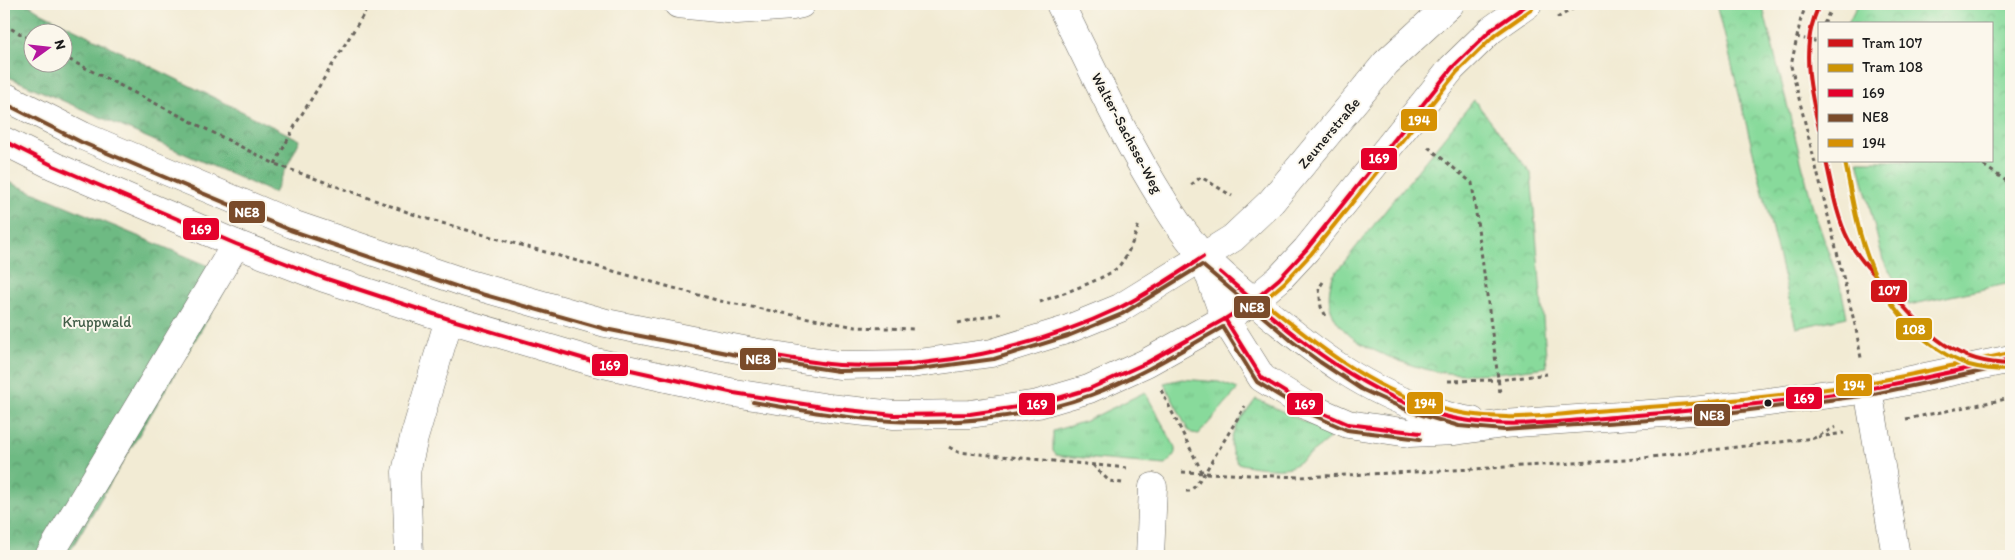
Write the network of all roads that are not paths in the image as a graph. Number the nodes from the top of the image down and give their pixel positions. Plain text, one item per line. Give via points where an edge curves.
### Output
1 (678, 4) edge
2 (801, 4) edge
3 (1060, 4) edge
4 (1450, 4) edge
5 (1528, 4) edge
6 (4, 96) edge
7 (4, 141) edge
8 (236, 244) junction
9 (1204, 257) junction
10 (1253, 301) junction
11 (449, 319) junction
12 (1226, 319) junction
13 (2011, 359) edge
14 (1868, 389) junction
15 (1504, 424) junction
16 (1153, 487) dead end
17 (49, 556) edge
18 (409, 556) edge
19 (1150, 556) edge
20 (1896, 556) edge

1 - 2 main road via 737,10
3 - 9 main road, Walter-Sachsse-Weg via 1119,123 1164,203
4 - 9 main road, Zeunerstraße via 1386,63 1261,214
5 - 10 main road via 1491,30 1452,68 1306,250
6 - 9 main road, Zeunerstraße via 83,136 292,224 466,283 606,323 753,352 840,365 911,364 1001,350 1066,330 1120,308
7 - 8 main road via 54,166
8 - 11 main road via 324,278
8 - 17 main road
9 - 10 main road
9 - 12 main road
10 - 12 main road
10 - 15 main road via 1323,357 1364,384 1411,405 1460,420
11 - 12 main road via 596,362 725,391 894,416 970,414 1038,404 1089,389 1146,363
11 - 18 main road via 406,472
12 - 15 main road via 1262,378 1309,407 1348,424 1409,433
13 - 14 main road
14 - 15 main road via 1693,411
14 - 20 main road
16 - 19 main road

